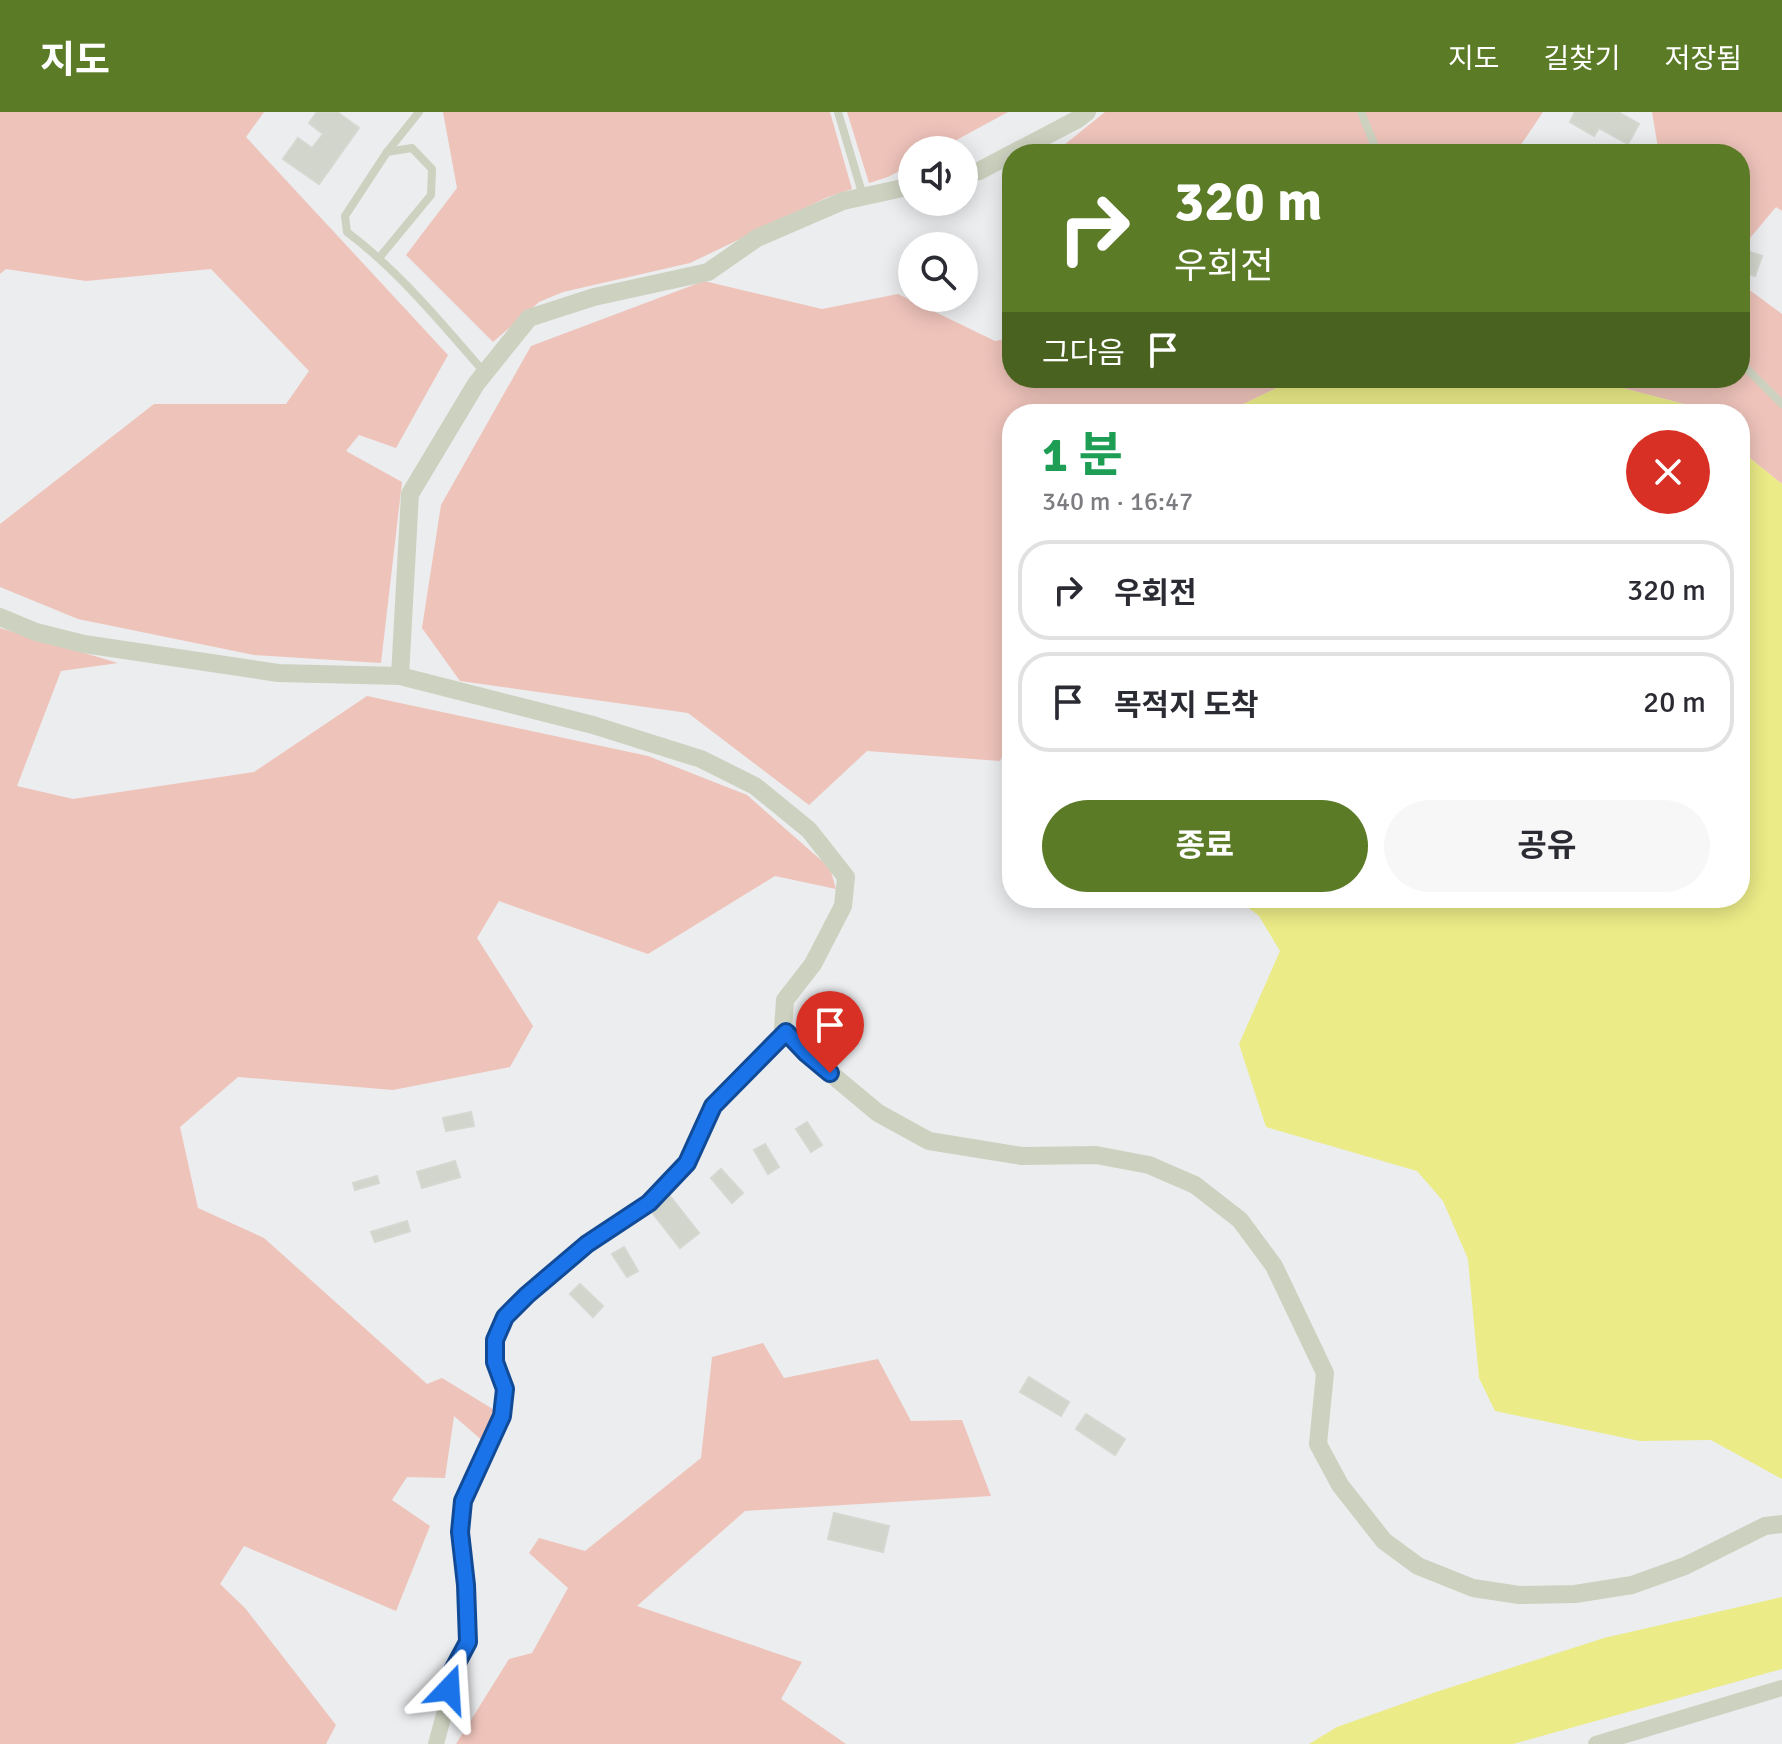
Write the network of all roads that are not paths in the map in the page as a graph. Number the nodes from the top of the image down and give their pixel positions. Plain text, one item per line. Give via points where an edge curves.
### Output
1 (419, 112) edge
2 (838, 112) edge
3 (1087, 112) edge
4 (1361, 112) edge
5 (1030, 144) edge
6 (1374, 144) edge
7 (387, 152) junction
8 (1002, 159) edge
9 (978, 171) edge
10 (898, 189) edge
11 (863, 197) junction
12 (379, 258) junction
13 (1750, 372) edge
14 (485, 373) junction
15 (1782, 404) edge
16 (0, 617) edge
17 (400, 676) junction
18 (786, 1032) junction
19 (1782, 1524) edge
20 (1782, 1688) edge
21 (436, 1744) edge
22 (1596, 1744) edge

1 - 7 lane
2 - 11 lane
3 - 5 street
4 - 6 lane
7 - 12 lane via 345,216 347,232
7 - 12 lane via 412,148 432,169 431,195
8 - 9 street
10 - 11 street
11 - 14 street via 757,238 708,272 594,297 529,318
12 - 14 lane
13 - 15 lane
14 - 17 street via 410,494
16 - 17 street via 84,644 263,671
17 - 18 street via 593,725 701,759 755,786 809,830 846,877 843,906 813,964 785,1000
18 - 19 street via 878,1113 929,1141 1022,1156 1096,1155 1149,1165 1195,1185 1240,1220 1274,1266 1325,1373 1318,1444 1340,1485 1384,1541 1418,1566 1473,1588 1519,1595 1575,1594 1632,1585 1685,1566 1765,1526
18 - 21 street via 713,1106 687,1163 649,1203 587,1244 505,1317 495,1340 495,1362 505,1389 502,1416 463,1501 460,1532 468,1642 452,1672
20 - 22 street

